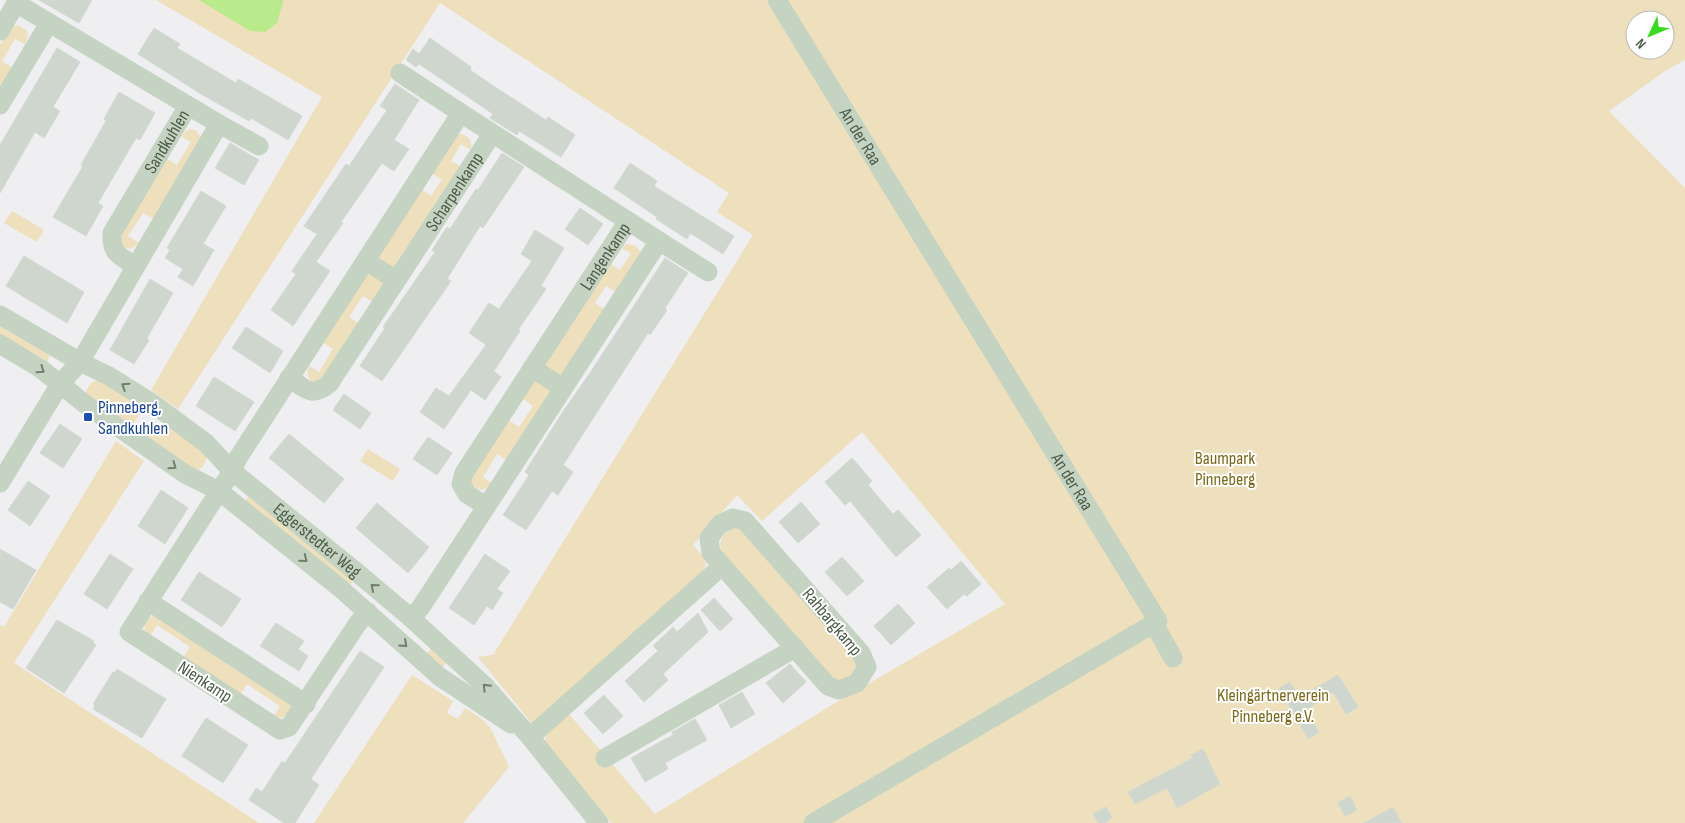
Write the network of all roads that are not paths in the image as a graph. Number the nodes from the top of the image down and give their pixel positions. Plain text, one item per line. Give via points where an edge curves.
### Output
1 (777, 0) edge
2 (13, 2) edge
3 (49, 23) junction
4 (0, 31) edge
5 (400, 73) dead end
6 (0, 105) edge
7 (188, 106) junction
8 (461, 113) junction
9 (219, 124) junction
10 (492, 134) junction
11 (259, 146) dead end
12 (628, 221) junction
13 (659, 241) junction
14 (366, 261) junction
15 (136, 266) junction
16 (708, 272) dead end
17 (396, 280) junction
18 (0, 315) edge
19 (0, 344) edge
20 (80, 362) junction
21 (532, 368) junction
22 (289, 378) junction
23 (60, 384) junction
24 (563, 388) junction
25 (232, 471) junction
26 (2, 476) edge
27 (219, 491) junction
28 (486, 506) junction
29 (722, 566) junction
30 (148, 602) junction
31 (368, 612) junction
32 (406, 614) junction
33 (1154, 624) junction
34 (386, 628) junction
35 (795, 648) junction
36 (1173, 658) dead end
37 (306, 704) junction
38 (530, 737) junction
39 (605, 758) dead end
40 (599, 823) edge
41 (812, 823) edge

1 - 33 street, An der Raa via 1136,584 1158,622
2 - 3 street
2 - 4 street
3 - 6 street
3 - 7 street
5 - 8 street, Scharpenkamp
7 - 9 street, Sandkuhlen
7 - 15 street, Sandkuhlen via 112,233 112,245 118,255
8 - 10 street, Scharpenkamp
8 - 14 street, Scharpenkamp
9 - 11 street
9 - 15 street, Sandkuhlen
10 - 12 street
10 - 17 street, Scharpenkamp
12 - 13 street, Langenkamp
12 - 21 street, Langenkamp
13 - 16 street
13 - 24 street, Langenkamp
14 - 17 street
14 - 22 street, Scharpenkamp
15 - 20 street, Sandkuhlen
17 - 22 street, Scharpenkamp via 329,384 320,391 310,392
18 - 20 street, Eggerstedter Weg
19 -> 23 street, Eggerstedter Weg
20 - 23 street
25 -> 20 street, Eggerstedter Weg via 206,443 152,403
21 - 24 street
21 - 28 street, Langenkamp via 464,473 461,484 466,494
22 - 25 street, Scharpenkamp
23 - 26 street
23 -> 27 street, Eggerstedter Weg via 185,474
24 - 28 street, Langenkamp
25 - 27 street
32 -> 25 street, Eggerstedter Weg
27 - 30 street, Nienkamp
27 -> 31 street, Eggerstedter Weg
28 - 32 street, Langenkamp via 421,607
29 - 35 street, Rahbargkamp
29 - 35 street, Rahbargkamp via 711,553 710,538 720,524 733,518 745,521 861,652 867,667 857,683 839,690 828,686
29 - 38 street
30 - 37 street, Nienkamp
30 - 37 street, Nienkamp via 129,632 182,667 280,730 289,727
31 - 34 street, Eggerstedter Weg
31 - 37 street, Nienkamp
32 - 34 street
38 -> 32 street, Eggerstedter Weg via 485,686
33 - 36 street
33 - 41 street
34 -> 38 street, Eggerstedter Weg via 440,677
35 - 39 street
38 - 40 street, Eggerstedter Weg

